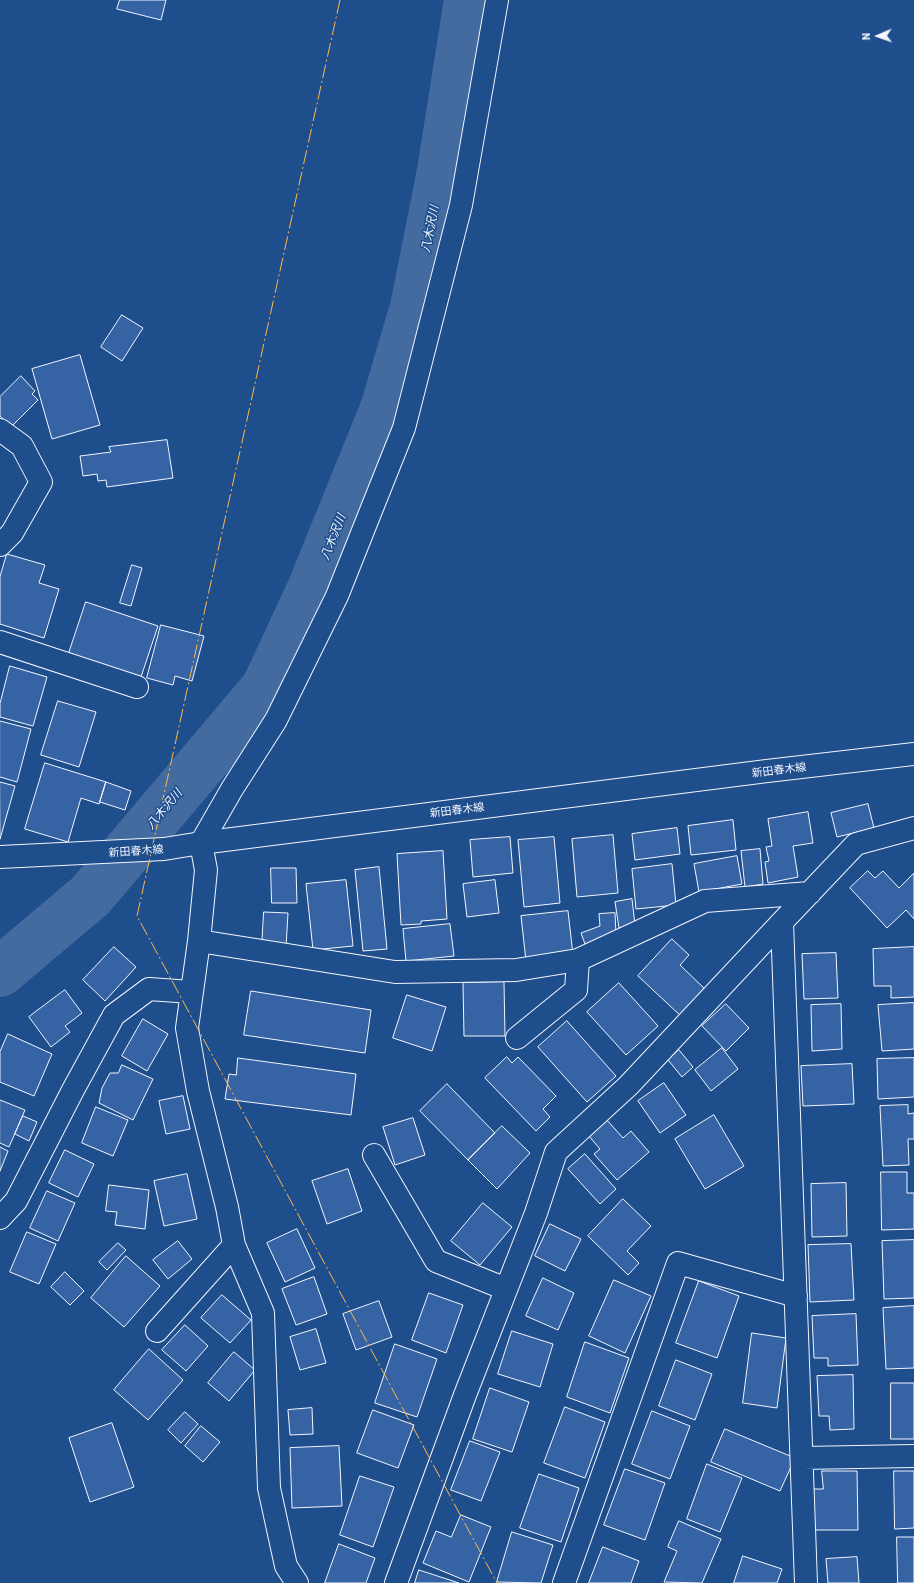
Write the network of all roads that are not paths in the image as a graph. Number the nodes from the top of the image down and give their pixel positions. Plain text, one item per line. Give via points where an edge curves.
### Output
1 (497, 0) edge
2 (0, 430) edge
3 (0, 545) edge
4 (0, 642) edge
5 (137, 687) dead end
6 (914, 754) edge
7 (914, 828) edge
8 (202, 842) junction
9 (0, 858) edge
10 (810, 893) junction
11 (782, 922) junction
12 (199, 941) junction
13 (578, 960) junction
14 (191, 992) junction
15 (518, 1038) dead end
16 (374, 1155) dead end
17 (0, 1218) edge
18 (234, 1244) junction
19 (506, 1289) junction
20 (796, 1296) junction
21 (157, 1331) dead end
22 (914, 1456) edge
23 (802, 1458) junction
24 (296, 1583) edge
25 (396, 1583) edge
26 (564, 1583) edge
27 (806, 1583) edge

1 - 8 street via 461,205 404,428 337,596 276,720
2 - 3 street via 22,446 41,482 12,533
4 - 5 street
6 - 8 street, 新田春木線
7 - 10 street via 856,844
8 - 9 street, 新田春木線 via 164,849
8 - 12 street via 206,870
10 - 11 street
10 - 13 street via 705,901
11 - 19 street via 628,1086 556,1152 536,1214
11 - 20 street
12 - 13 street via 395,972 516,970
12 - 14 street
13 - 15 street via 576,990
14 - 17 street via 149,989 114,1015 16,1201
14 - 18 street via 187,1028 198,1091
16 - 19 street via 436,1261
18 - 21 street
18 - 24 street via 263,1313 269,1488 286,1566
19 - 25 street
20 - 23 street
20 - 26 street via 678,1263
22 - 23 street
23 - 27 street

